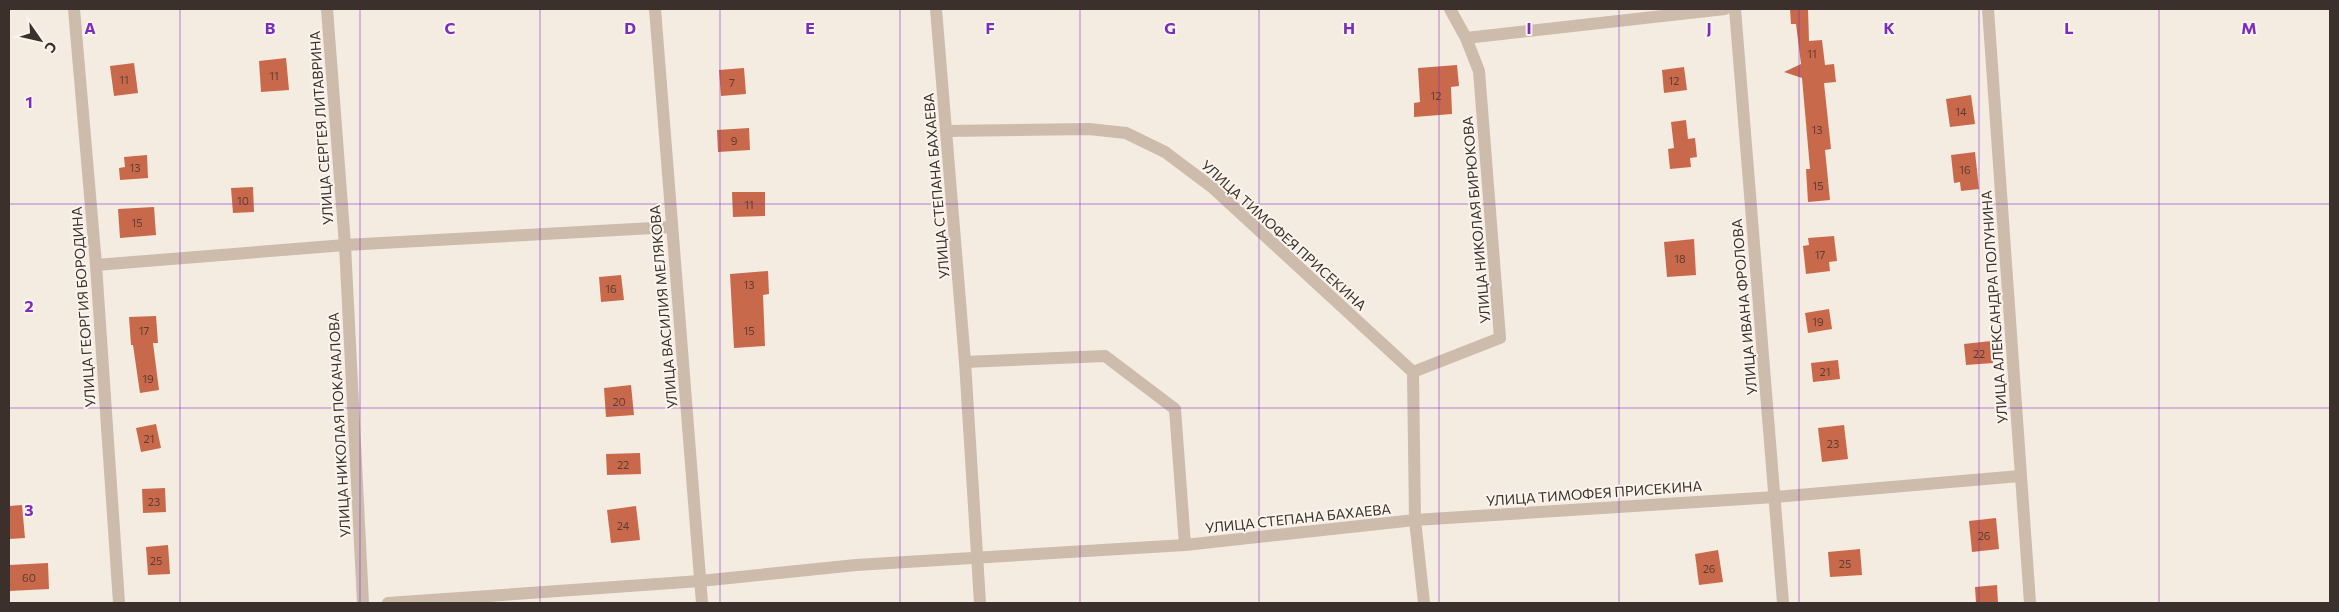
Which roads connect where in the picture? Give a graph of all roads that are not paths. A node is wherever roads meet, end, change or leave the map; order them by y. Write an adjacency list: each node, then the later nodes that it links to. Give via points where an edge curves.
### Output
1 (74, 9): 13 (street, УЛИЦА ГЕОРГИЯ БОРОДИНА)
2 (327, 9): 12 (street, УЛИЦА СЕРГЕЯ ЛИТАВРИНА)
3 (655, 9): 11 (street, УЛИЦА ВАСИЛИЯ МЕЛЯКОВА)
4 (936, 9): 10 (street, УЛИЦА СТЕПАНА БАХАЕВА)
5 (1450, 9): 9 (street, УЛИЦА НИКОЛАЯ БИРЮКОВА)
6 (1725, 9): 9 (street)
7 (1735, 9): 17 (street, УЛИЦА ИВАНА ФРОЛОВА)
8 (1988, 9): 16 (street, УЛИЦА АЛЕКСАНДРА ПОЛУНИНА)
9 (1466, 38): 15 (street, УЛИЦА НИКОЛАЯ БИРЮКОВА, via 1479,71 1500,338)
10 (947, 131): 14 (street, УЛИЦА СТЕПАНА БАХАЕВА); 15 (street, УЛИЦА ТИМОФЕЯ ПРИСЕКИНА, via 1089,129 1126,133 1165,152 1213,188)
11 (671, 228): 12 (street); 21 (street, УЛИЦА ВАСИЛИЯ МЕЛЯКОВА)
12 (345, 245): 13 (street); 23 (street, УЛИЦА НИКОЛАЯ ПОКАЧАЛОВА)
13 (96, 265): 22 (street, УЛИЦА ГЕОРГИЯ БОРОДИНА)
14 (965, 362): 19 (street, via 1106,356 1176,409); 20 (street, УЛИЦА СТЕПАНА БАХАЕВА)
15 (1413, 372): 18 (street)
16 (2020, 476): 17 (street, УЛИЦА ТИМОФЕЯ ПРИСЕКИНА); 29 (street, УЛИЦА АЛЕКСАНДРА ПОЛУНИНА)
17 (1775, 496): 18 (street, УЛИЦА ТИМОФЕЯ ПРИСЕКИНА); 28 (street, УЛИЦА ИВАНА ФРОЛОВА)
18 (1415, 520): 19 (street, УЛИЦА СТЕПАНА БАХАЕВА); 27 (street)
19 (1185, 545): 20 (street, УЛИЦА СТЕПАНА БАХАЕВА)
20 (976, 559): 21 (street, via 856,565); 26 (street, УЛИЦА СТЕПАНА БАХАЕВА)
21 (700, 581): 24 (street); 25 (street, УЛИЦА ВАСИЛИЯ МЕЛЯКОВА)
22 (120, 603)
23 (364, 603)
24 (388, 603)
25 (702, 603)
26 (980, 603)
27 (1424, 603)
28 (1783, 603)
29 (2030, 603)

